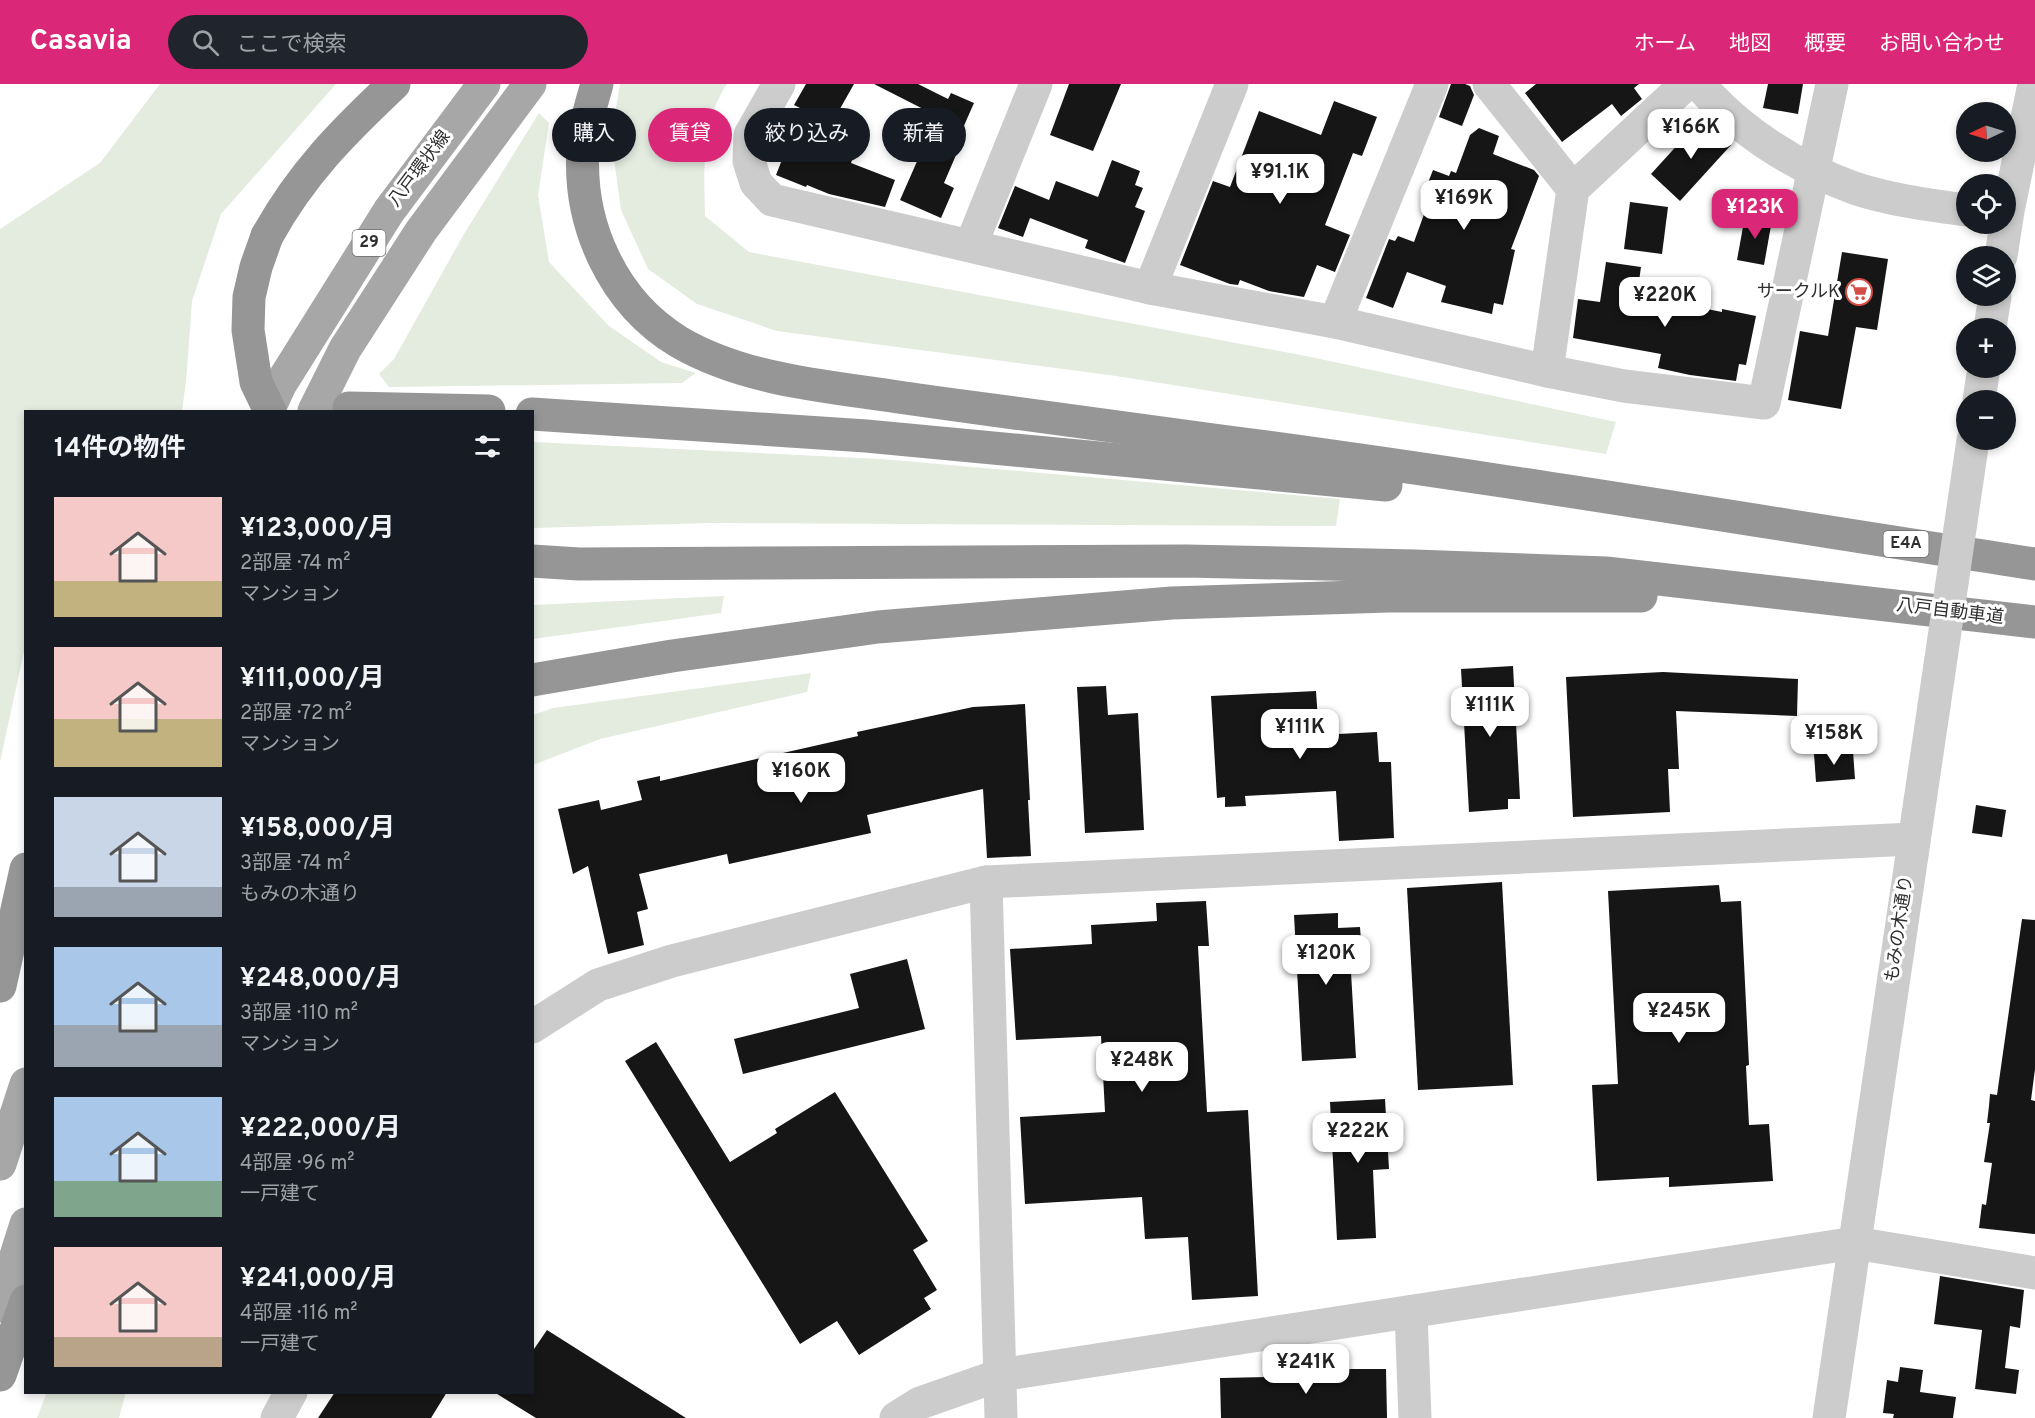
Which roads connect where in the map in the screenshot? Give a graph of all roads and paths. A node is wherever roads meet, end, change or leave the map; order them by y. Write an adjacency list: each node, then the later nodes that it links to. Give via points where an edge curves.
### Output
1 (394, 84): 23 (highway, bridge, via 310,169 267,236 255,267 248,330 256,382)
2 (484, 84): 24 (main road, 八戸環状線 / 29, via 389,210 280,385)
3 (530, 84): 25 (main road, 八戸環状線 / 29, via 421,231 345,349)
4 (597, 84): 29 (highway, via 583,148 589,220 600,254 622,289 646,316 677,340 709,357 753,372 815,384 1319,454)
5 (778, 84): 18 (street, via 750,135 749,161 756,183 772,200)
6 (1036, 84): 18 (street)
7 (1232, 84): 19 (street)
8 (1432, 84): 20 (street)
9 (1489, 84): 15 (street)
10 (1686, 84): 15 (street)
11 (1699, 84): 14 (street, via 1745,128)
12 (1832, 84): 14 (street)
13 (2034, 84): 17 (street)
14 (1814, 171): 16 (street, via 1867,191); 21 (street, via 1764,403 1624,386)
15 (1573, 189): 21 (street)
16 (1956, 209)
17 (2016, 211)
18 (971, 245): 19 (street)
19 (1150, 288): 20 (street)
20 (1335, 322): 21 (street)
21 (1547, 371)
22 (349, 408): 26 (highway)
23 (269, 410)
24 (269, 410)
25 (314, 410)
26 (442, 410)
27 (534, 414): 29 (highway, via 866,436)
28 (1972, 450): 35 (street, もみの木通り, bridge)
29 (1777, 525): 31 (highway, E4A)
30 (534, 561): 32 (highway, via 1186,561 1415,566 1606,573)
31 (2035, 564)
32 (1865, 602): 33 (highway, 八戸自動車道); 34 (highway, via 1617,595 1389,596 1172,603 878,627)
33 (2035, 622)
34 (534, 680)
35 (1913, 838): 37 (street); 43 (street, もみの木通り)
36 (24, 878): 38 (highway)
37 (986, 882): 39 (street, via 672,961 598,985); 49 (street)
38 (0, 986)
39 (534, 1025)
40 (24, 1090): 41 (main road)
41 (0, 1164)
42 (24, 1230): 45 (main road)
43 (1855, 1242): 44 (street); 47 (street); 55 (street, もみの木通り)
44 (2035, 1273)
45 (0, 1306)
46 (24, 1307): 48 (highway)
47 (1412, 1312): 49 (street); 54 (street)
48 (0, 1375)
49 (1000, 1375): 52 (street, via 920,1403); 53 (street)
50 (290, 1394): 51 (street)
51 (278, 1418)
52 (896, 1418)
53 (1001, 1418)
54 (1415, 1418)
55 (1829, 1418)

